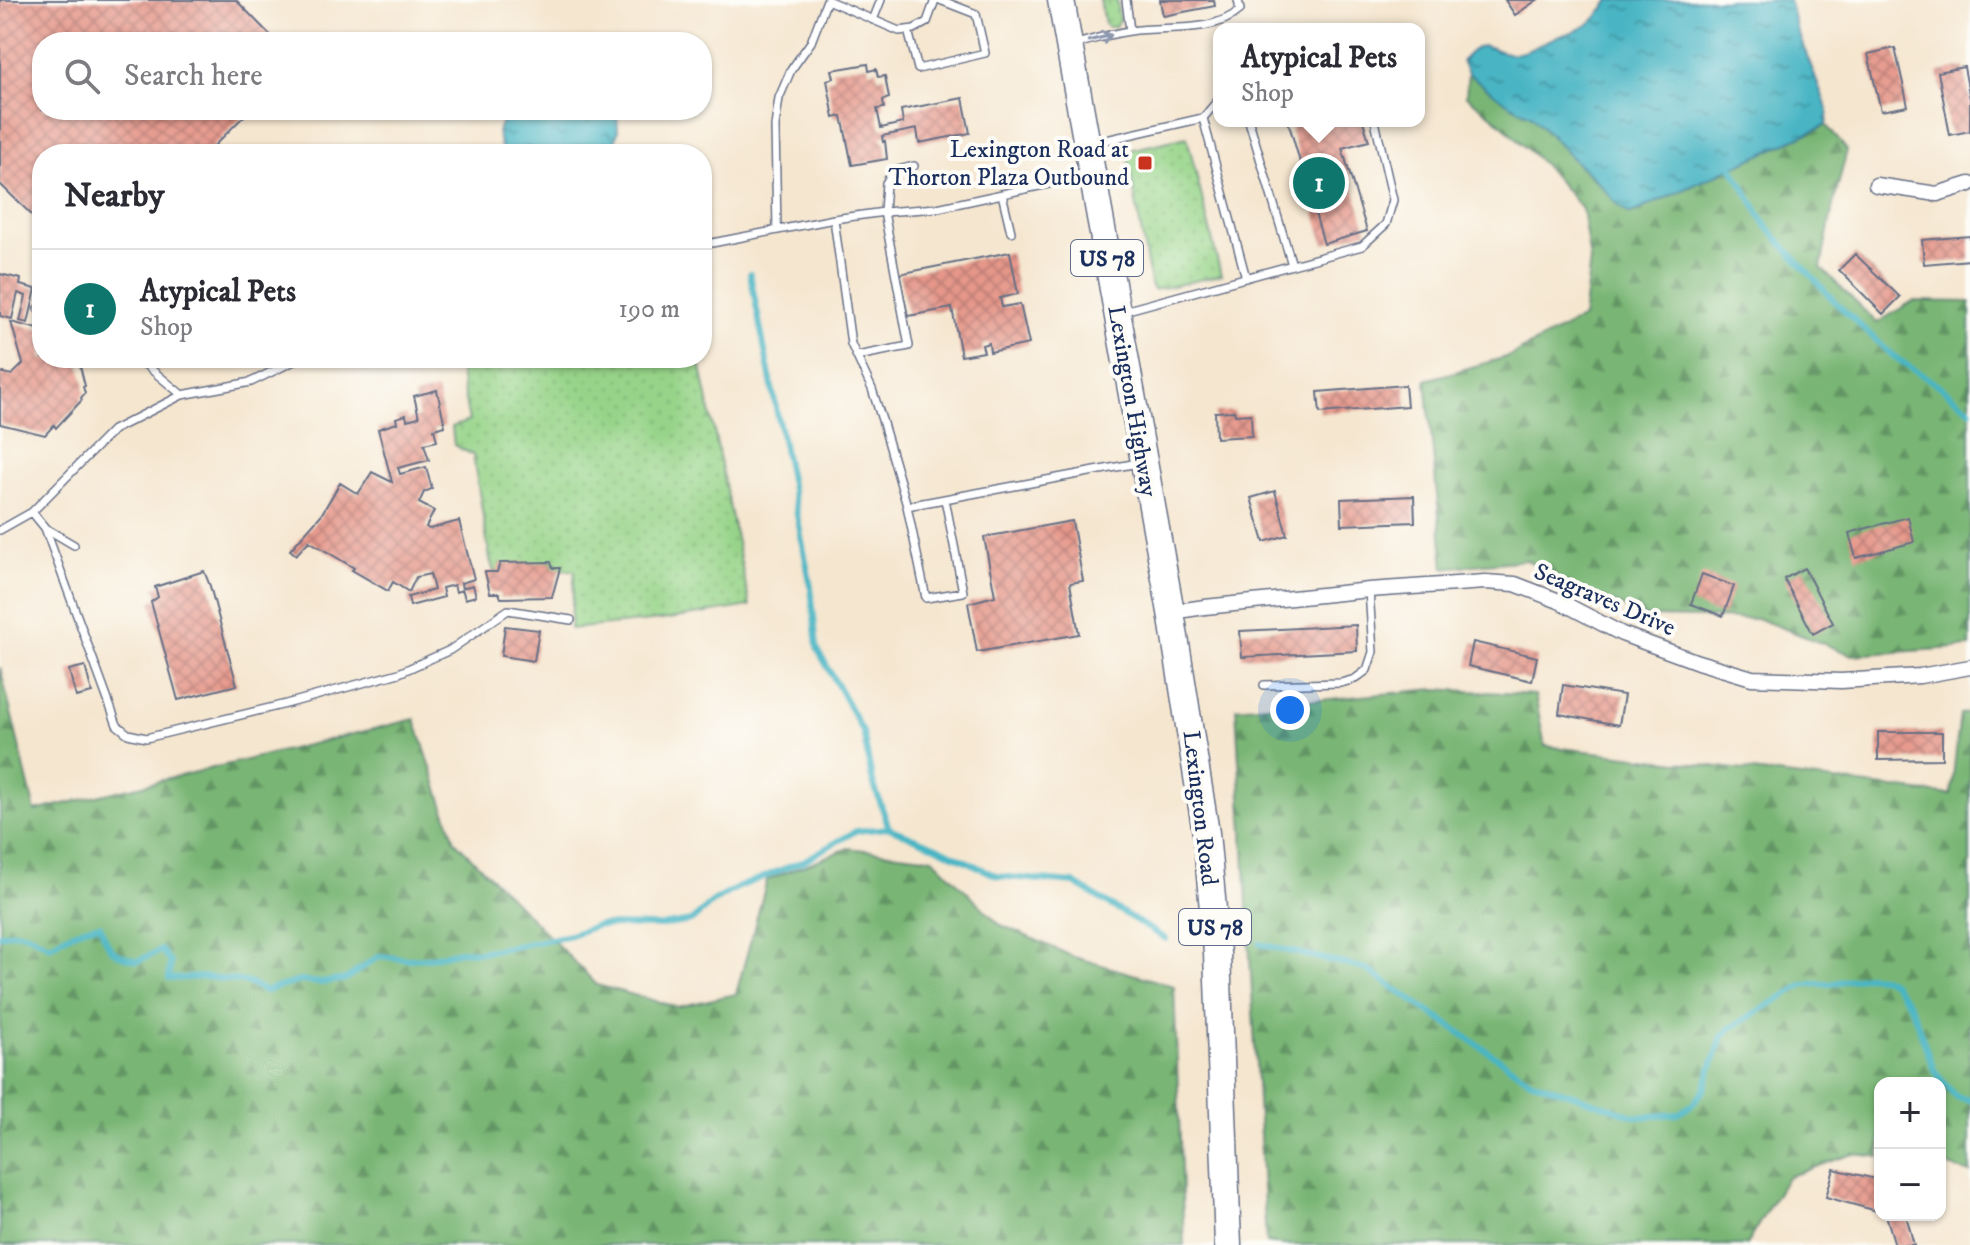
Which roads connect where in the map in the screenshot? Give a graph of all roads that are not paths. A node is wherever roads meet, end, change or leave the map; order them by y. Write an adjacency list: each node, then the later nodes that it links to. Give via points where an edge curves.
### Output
1 (881, 0): 6 (lane)
2 (938, 0): 7 (lane, via 927,22); 7 (lane, via 976,14 985,53 918,69)
3 (1061, 0): 9 (highway, Lexington Highway / US 78)
4 (1126, 0): 8 (lane)
5 (1238, 0): 8 (lane, via 1240,10 1231,18 1194,27)
6 (873, 20): 7 (lane); 22 (lane, via 827,0 811,42 791,70 775,126)
7 (908, 30)
8 (1130, 31): 9 (lane, one-way to 8)
9 (1069, 46): 14 (highway, Lexington Highway / US 78)
10 (1213, 106): 11 (lane)
11 (1203, 118): 14 (lane); 26 (lane)
12 (1251, 127): 25 (lane)
13 (1376, 127): 25 (lane, via 1393,200 1386,224 1362,246)
14 (1087, 145): 16 (highway, Lexington Highway / US 78)
15 (914, 166): 20 (lane, via 891,175)
16 (1092, 174): 19 (lane); 27 (highway, Lexington Highway / US 78)
17 (1970, 184): 18 (street, via 1937,194)
18 (1876, 185)
19 (1002, 194): 20 (lane, via 937,208); 23 (lane)
20 (884, 212): 21 (lane); 28 (lane, via 909,346)
21 (834, 219): 22 (lane); 28 (lane)
22 (777, 230): 24 (lane)
23 (1011, 232)
24 (712, 243)
25 (1292, 265): 26 (lane)
26 (1246, 278): 27 (lane)
27 (1117, 313): 32 (highway, Lexington Highway / US 78)
28 (857, 356): 34 (lane)
29 (150, 368): 31 (lane)
30 (280, 368): 31 (lane, via 251,382)
31 (182, 395): 35 (lane, via 113,430)
32 (1144, 462): 33 (lane); 40 (highway, Lexington Highway / US 78)
33 (945, 499): 34 (lane); 34 (lane, via 963,592 926,598)
34 (907, 506)
35 (32, 512): 36 (lane); 37 (lane)
36 (45, 528): 38 (lane); 41 (lane, via 117,725 146,738 399,673 450,650 508,610)
37 (0, 530)
38 (74, 545)
39 (1369, 590): 40 (street, Seagraves Drive); 42 (street, Seagraves Drive, via 1515,584 1622,634 1752,678 1841,681); 43 (lane, via 1373,652 1367,670 1341,683)
40 (1171, 612): 44 (highway, Lexington Road / US 78, via 1196,759 1217,953)
41 (571, 620)
42 (1970, 667)
43 (1264, 685)
44 (1228, 1245)

